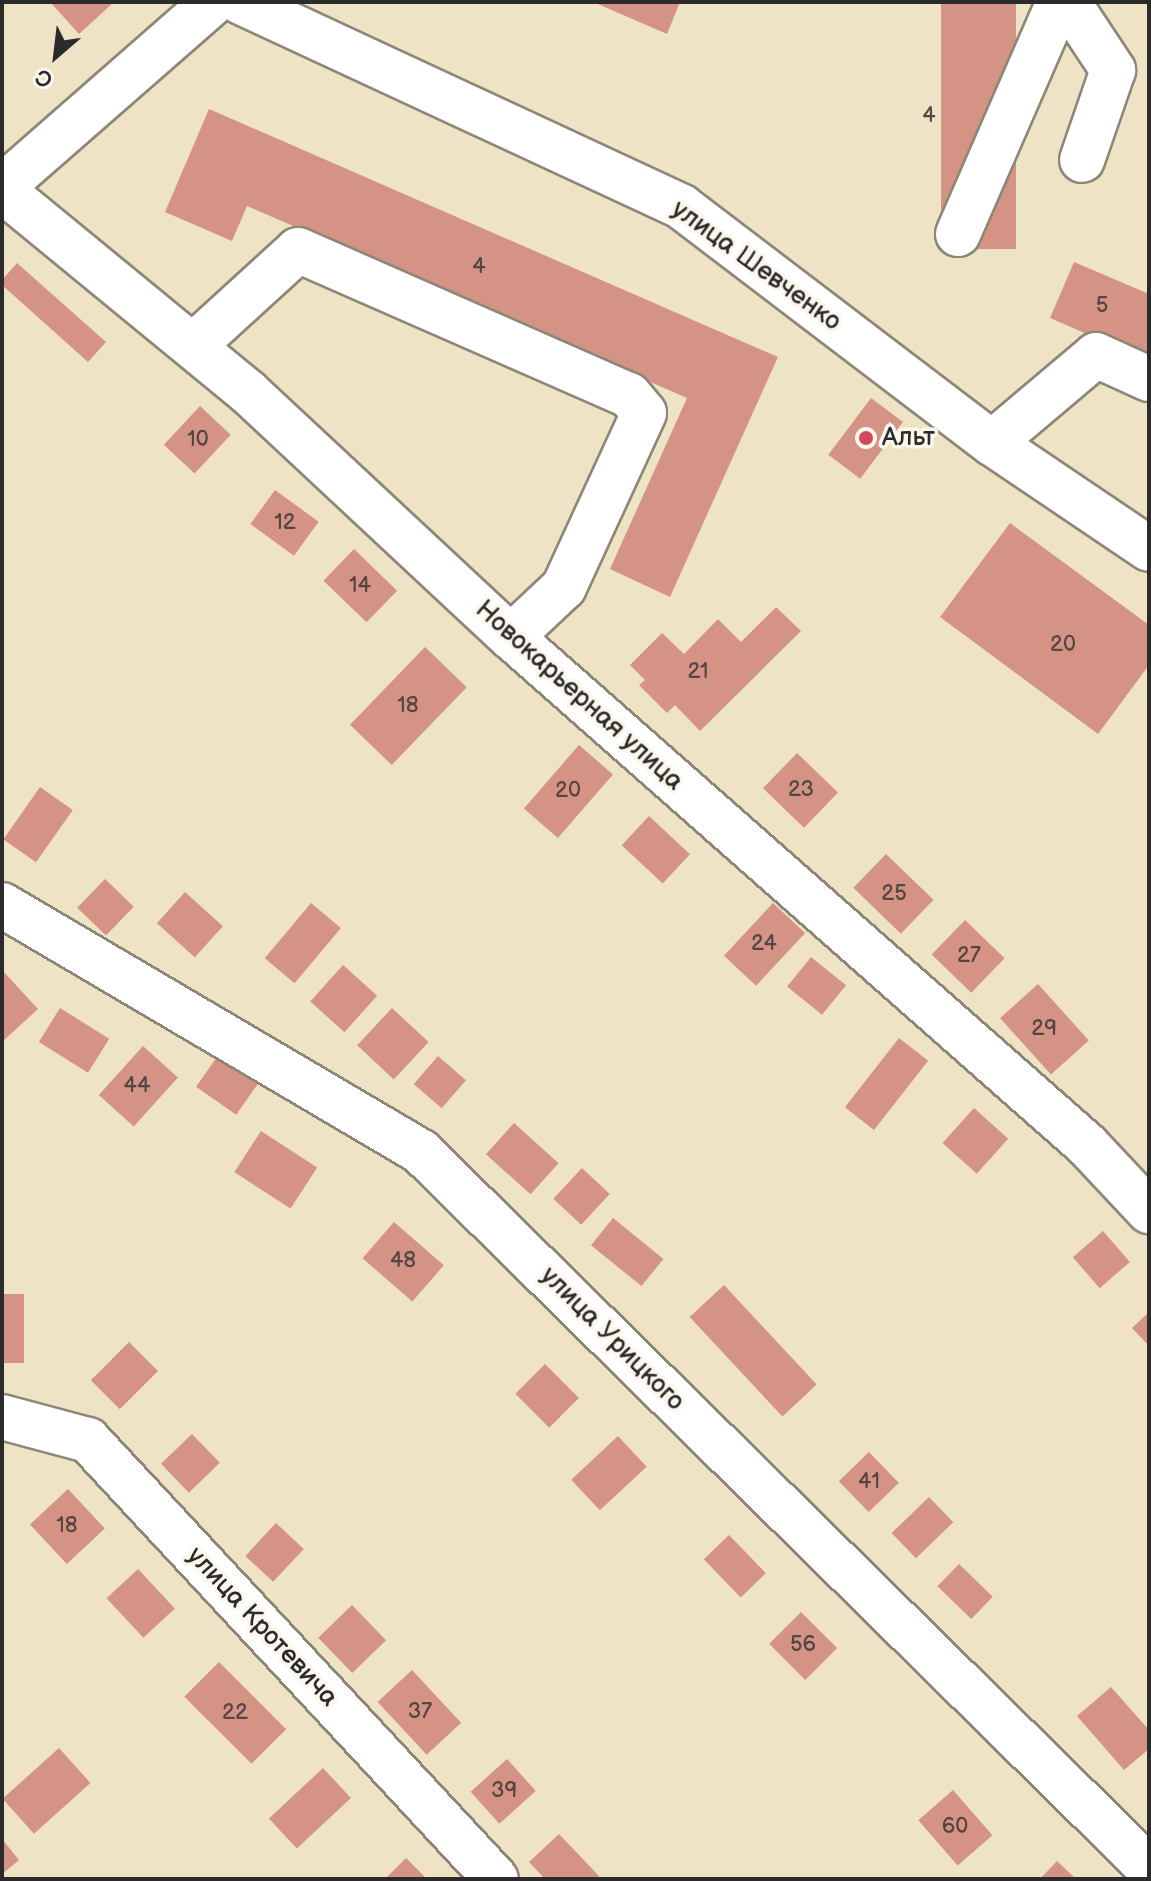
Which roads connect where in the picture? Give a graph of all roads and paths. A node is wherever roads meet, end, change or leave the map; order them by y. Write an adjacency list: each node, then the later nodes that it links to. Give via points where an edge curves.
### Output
1 (213, 2): 6 (street)
2 (241, 2): 10 (street, улица Шевченко, via 682,207)
3 (1059, 2): 7 (street)
4 (1068, 2): 5 (street, via 1113,70)
5 (1082, 160)
6 (2, 189): 8 (street, Новокарьерная улица)
7 (958, 234)
8 (193, 346): 12 (street, Новокарьерная улица); 12 (street, via 298,250 629,395 644,413 564,587)
9 (1149, 379): 10 (street, via 1096,355)
10 (992, 443): 11 (street, улица Шевченко)
11 (1149, 549)
12 (511, 637): 14 (street, Новокарьерная улица, via 1087,1145)
13 (2, 905): 16 (street, улица Урицкого, via 421,1152)
14 (1149, 1211)
15 (2, 1417): 17 (street, улица Кротевича, via 88,1440)
16 (1149, 1868)
17 (496, 1879)

